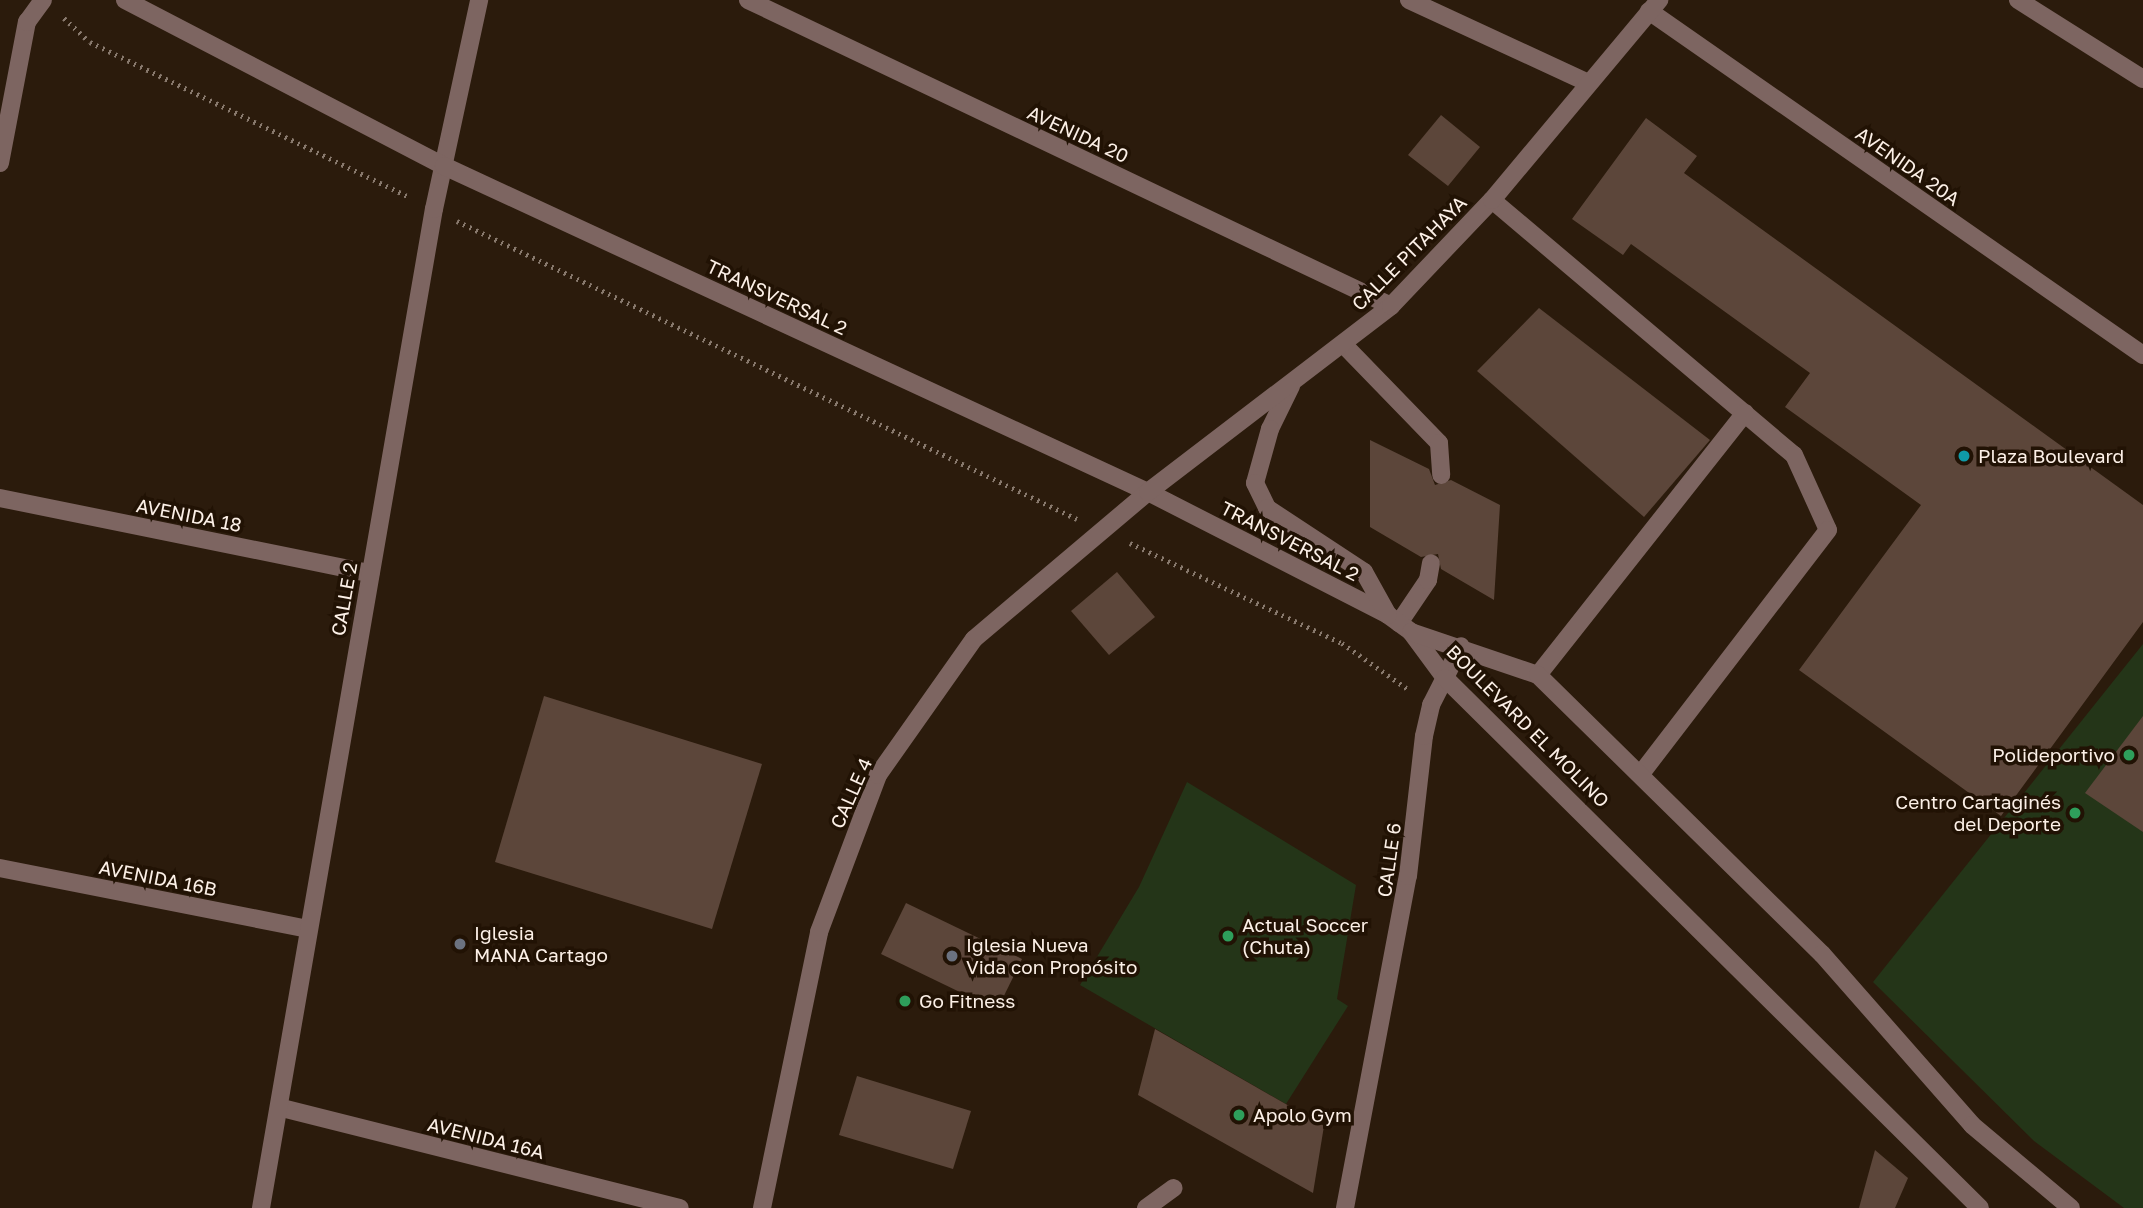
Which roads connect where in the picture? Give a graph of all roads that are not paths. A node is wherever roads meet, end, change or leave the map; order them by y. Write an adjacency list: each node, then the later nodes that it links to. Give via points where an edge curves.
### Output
1 (125, 0): 11 (street, TRANSVERSAL 2)
2 (479, 0): 11 (street, CALLE 2)
3 (748, 0): 13 (street, AVENIDA 20)
4 (1409, 0): 9 (street)
5 (2018, 0): 8 (street)
6 (48, 4): 10 (street, via 27,22)
7 (1654, 5): 9 (street, CALLE PITAHAYA); 15 (street, AVENIDA 20A)
8 (2143, 79)
9 (1589, 83): 12 (street, CALLE PITAHAYA)
10 (0, 163)
11 (444, 166): 19 (street, TRANSVERSAL 2); 22 (street, CALLE 2)
12 (1492, 200): 13 (street, CALLE PITAHAYA); 17 (street)
13 (1391, 306): 14 (street, CALLE PITAHAYA)
14 (1343, 344): 16 (street, CALLE PITAHAYA); 18 (street, via 1439,443)
15 (2143, 355)
16 (1293, 383): 19 (street, CALLE PITAHAYA); 23 (street, via 1270,429 1255,483 1267,508 1364,572)
17 (1745, 414): 25 (street); 27 (street, via 1794,455 1828,530)
18 (1441, 475)
19 (1148, 492): 23 (street, TRANSVERSAL 2); 34 (street, CALLE 4, via 974,639 878,775 819,932)
20 (0, 498): 22 (street, AVENIDA 18)
21 (1431, 563): 23 (street, via 1428,580)
22 (370, 573): 29 (street, CALLE 2)
23 (1399, 623): 24 (street, BOULEVARD EL MOLINO); 26 (street, BOULEVARD EL MOLINO)
24 (1461, 646): 25 (street, BOULEVARD EL MOLINO); 26 (street, CALLE 6)
25 (1538, 675): 27 (street, BOULEVARD EL MOLINO)
26 (1445, 678): 36 (street, CALLE 6, via 1431,705 1381,1038); 37 (street, BOULEVARD EL MOLINO)
27 (1642, 772): 38 (street, BOULEVARD EL MOLINO, via 1822,954 1972,1125)
28 (0, 868): 29 (street, AVENIDA 16B)
29 (307, 929): 30 (street, CALLE 2)
30 (282, 1108): 32 (street, CALLE 2); 33 (street, AVENIDA 16A)
31 (1174, 1188): 35 (street)
32 (261, 1208)
33 (680, 1208)
34 (762, 1208)
35 (1146, 1208)
36 (1345, 1208)
37 (1980, 1208)
38 (2071, 1208)

